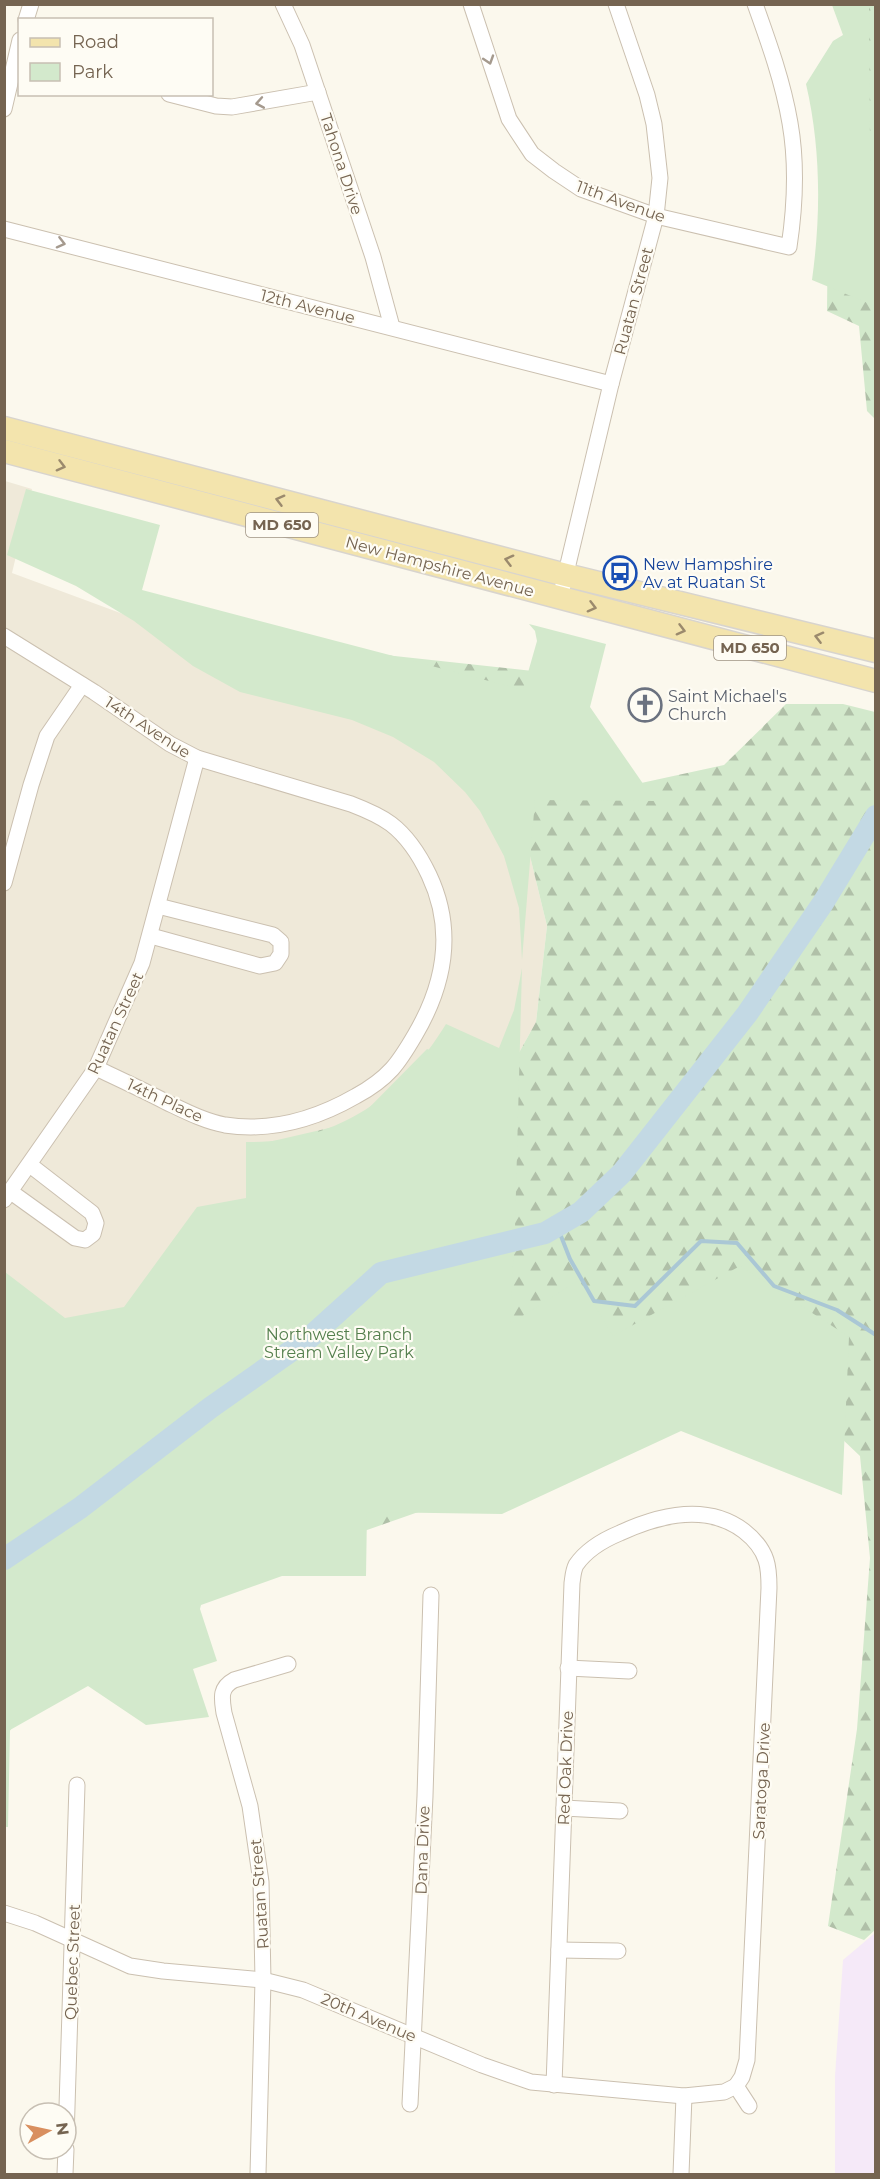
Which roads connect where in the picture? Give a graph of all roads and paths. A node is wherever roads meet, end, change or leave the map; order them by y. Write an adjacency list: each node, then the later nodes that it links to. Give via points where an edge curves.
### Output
1 (283, 4): 6 (street, Tahona Drive)
2 (471, 4): 9 (street, 11th Avenue, one-way to 9, via 509,119 532,154 581,189)
3 (616, 4): 9 (street, Ruatan Street, via 654,124 660,178)
4 (755, 4): 9 (street, 11th Avenue, via 775,60 790,124 793,216 789,247)
5 (15, 49): 8 (street)
6 (318, 92): 7 (street, one-way to 7, via 232,107); 11 (street, Tahona Drive)
7 (178, 96)
8 (4, 109)
9 (656, 216): 12 (street, Ruatan Street)
10 (4, 229): 11 (street, 12th Avenue, one-way to 11)
11 (392, 327): 12 (street, 12th Avenue)
12 (611, 384): 15 (street, Ruatan Street)
13 (4, 428): 15 (main road, New Hampshire Avenue / MD 650, one-way to 13)
14 (4, 451): 16 (main road, New Hampshire Avenue / MD 650, one-way to 16)
15 (566, 575): 16 (street, Ruatan Street); 18 (main road, New Hampshire Avenue / MD 650, one-way to 15)
16 (560, 598): 19 (main road, New Hampshire Avenue / MD 650, one-way to 19)
17 (4, 636): 20 (street, 14th Avenue)
18 (876, 651)
19 (876, 681)
20 (82, 685): 21 (street, 14th Avenue, via 163,740); 23 (street, via 47,736)
21 (197, 758): 22 (street, 14th Avenue); 24 (street, Ruatan Street)
22 (371, 812): 26 (street, 14th Place, via 391,824 424,864 444,930 443,966 434,998 404,1055 391,1071 369,1089 324,1113 284,1124 245,1126 202,1119)
23 (4, 883)
24 (158, 906): 25 (street, Ruatan Street); 25 (street, via 273,935 281,942 281,954 274,963 260,966)
25 (151, 936): 26 (street, Ruatan Street)
26 (96, 1068): 27 (street, Ruatan Street)
27 (30, 1165): 28 (street, Ruatan Street); 28 (street, Ruatan Street, via 92,1213 96,1224 93,1234 85,1240 75,1238)
28 (8, 1196)
29 (675, 1515): 32 (street, Red Oak Drive, via 648,1521 605,1539 575,1568); 44 (street, Saratoga Drive, via 704,1515 736,1525 759,1546 768,1568 747,2060)
30 (431, 1595): 42 (street, Dana Drive)
31 (288, 1664): 41 (street, Ruatan Street, via 228,1683 221,1698 256,1840 263,1913)
32 (568, 1668): 33 (street); 35 (street, Red Oak Drive)
33 (629, 1671)
34 (77, 1785): 38 (street, Quebec Street)
35 (564, 1808): 36 (street); 39 (street, Red Oak Drive)
36 (620, 1811)
37 (4, 1913): 38 (street, 20th Avenue)
38 (73, 1939): 41 (street, 20th Avenue, via 116,1961 141,1968); 46 (street, Quebec Street)
39 (559, 1950): 40 (street); 43 (street, Red Oak Drive)
40 (618, 1951)
41 (263, 1980): 42 (street, 20th Avenue, via 303,1990); 49 (street, Ruatan Street)
42 (412, 2035): 43 (street, 20th Avenue, via 517,2078); 47 (street, Dana Drive)
43 (554, 2085): 45 (street, 20th Avenue)
44 (736, 2086): 45 (street, 20th Avenue, via 723,2092); 48 (street)
45 (684, 2096): 50 (street)
46 (67, 2101)
47 (410, 2104)
48 (749, 2106)
49 (258, 2175)
50 (681, 2175)

